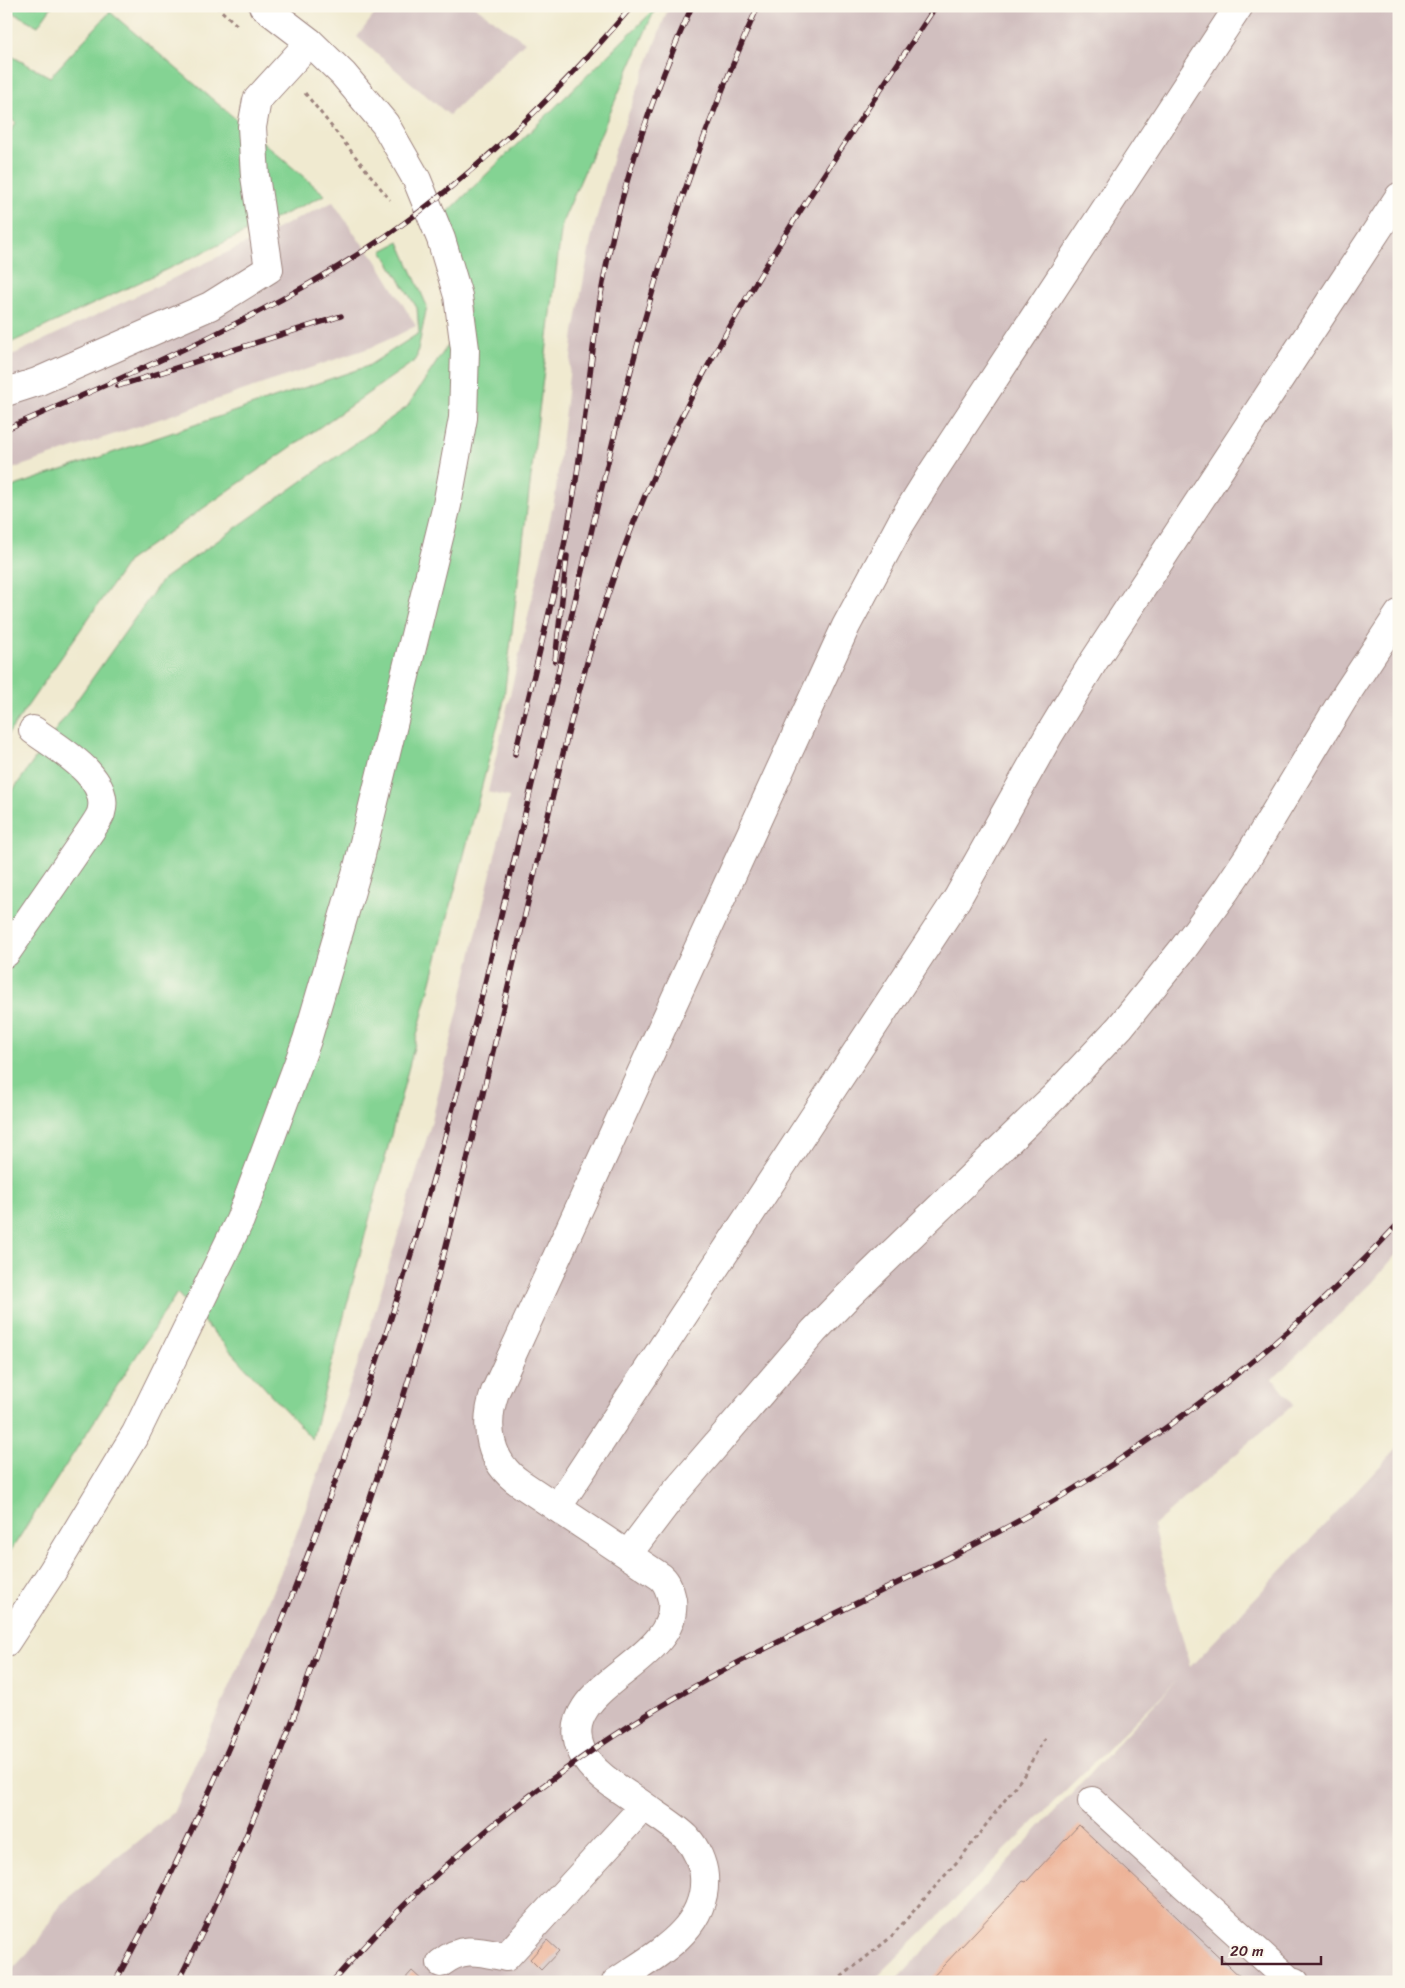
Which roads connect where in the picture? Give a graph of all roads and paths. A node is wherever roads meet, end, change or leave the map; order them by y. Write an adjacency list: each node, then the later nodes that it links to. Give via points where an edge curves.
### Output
1 (216, 6): 4 (path)
2 (263, 6): 5 (street)
3 (1239, 6): 13 (street, via 934,470 872,574 495,1392 489,1428 496,1457 509,1476)
4 (244, 31)
5 (310, 42): 6 (street); 15 (street, via 343,74 385,124 417,180 441,239 458,296 465,349 463,418 447,505 358,866 307,1040 240,1220 136,1433)
6 (286, 69): 8 (path); 9 (street, via 257,100 252,127 255,176 269,269 210,306 37,382)
7 (1399, 198): 13 (street, via 1088,669 957,899)
8 (394, 206)
9 (6, 392)
10 (1399, 614): 14 (street, via 1226,890 1120,1027 1035,1116 814,1331 672,1496)
11 (33, 730): 12 (street, via 91,774 102,795 101,813)
12 (6, 953)
13 (557, 1508): 14 (street)
14 (628, 1554): 18 (street, via 667,1583 671,1595 668,1627 649,1650 590,1701 583,1712 578,1734 584,1756 590,1764)
15 (6, 1642)
16 (1045, 1737): 21 (path, via 1024,1775 963,1855 890,1938)
17 (1092, 1801): 22 (street, via 1289,1980)
18 (644, 1806): 19 (street, via 506,1957 474,1950 454,1954); 20 (street, via 679,1831 695,1848 704,1872 702,1900 684,1932)
19 (441, 1963)
20 (616, 1982)
21 (835, 1982)
22 (1295, 1982)

